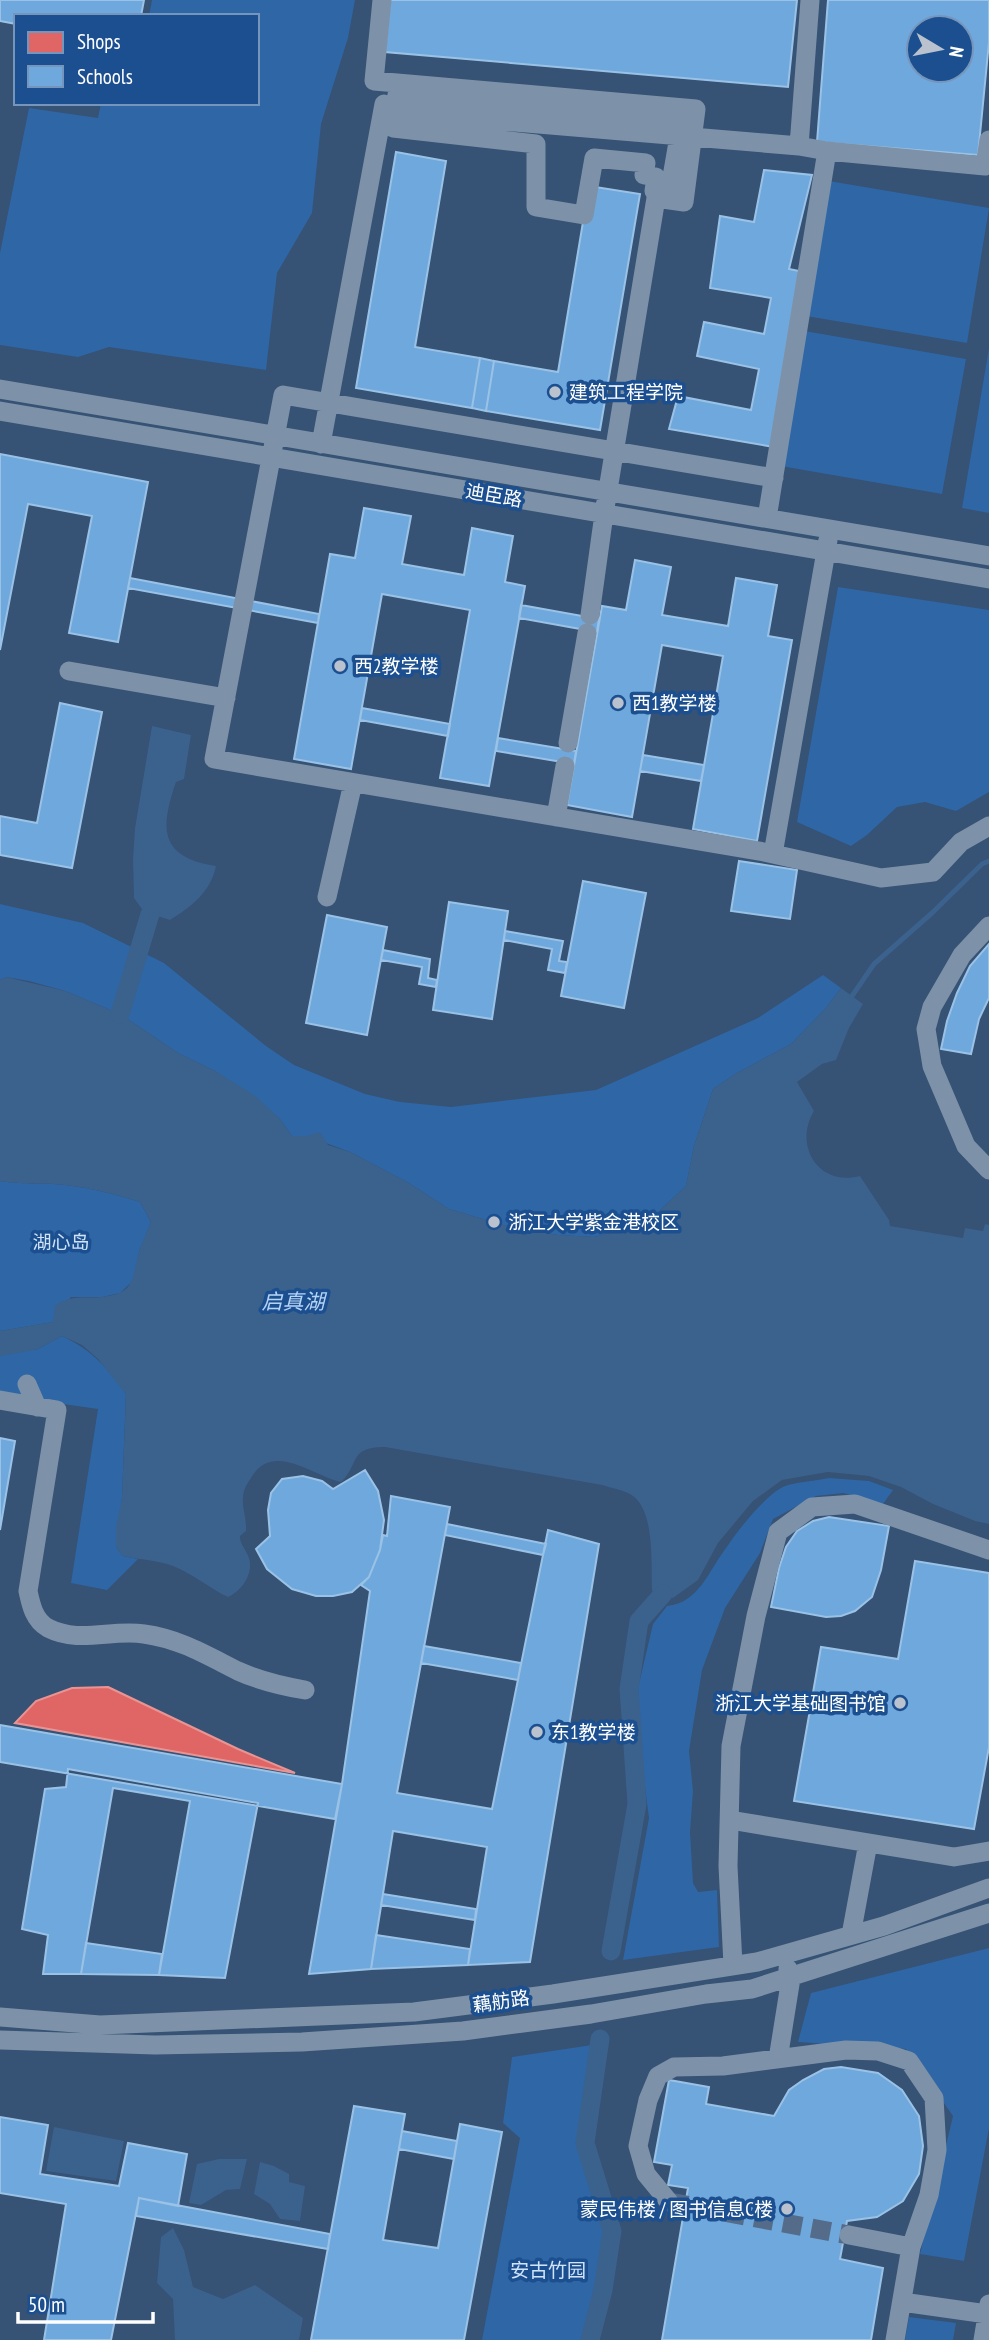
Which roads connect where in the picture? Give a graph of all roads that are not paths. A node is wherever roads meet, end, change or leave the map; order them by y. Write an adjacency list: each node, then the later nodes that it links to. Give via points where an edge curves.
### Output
1 (382, 0): 3 (street, via 374,81)
2 (810, 0): 7 (street)
3 (388, 82): 4 (street); 5 (street, via 696,109)
4 (389, 111): 5 (street, via 397,95 682,119); 5 (street, via 393,128 536,144 536,207 584,215 594,158 646,163 645,175 656,177 654,191 668,194); 10 (street)
5 (685, 138): 7 (street); 14 (street, via 684,202 656,198)
6 (989, 140): 8 (street, via 985,166)
7 (799, 146): 8 (street)
8 (827, 151): 16 (street)
9 (0, 389): 12 (street, 迪臣路)
10 (330, 402): 12 (street, via 283,395); 13 (street); 14 (street)
11 (0, 411): 15 (street, 迪臣路)
12 (276, 436): 13 (street, 迪臣路); 15 (street)
13 (321, 444): 17 (street, 迪臣路)
14 (615, 451): 16 (street); 17 (street)
15 (272, 457): 18 (street, 迪臣路); 25 (street)
16 (774, 478): 19 (street)
17 (607, 492): 18 (street); 19 (street, 迪臣路)
18 (604, 514): 21 (street, 迪臣路); 26 (street)
19 (767, 518): 20 (street, 迪臣路)
20 (830, 529): 21 (street); 22 (street, 迪臣路)
21 (826, 552): 23 (street, 迪臣路); 31 (street)
22 (989, 556)
23 (989, 579)
24 (69, 671): 25 (street)
25 (226, 698): 28 (street, via 214,759)
26 (568, 743)
27 (565, 766): 29 (street)
28 (353, 783): 29 (street); 32 (street)
29 (556, 817): 31 (street)
30 (989, 826): 31 (street, via 961,842 933,872 881,878)
31 (773, 854)
32 (327, 897)
33 (989, 926): 34 (street, via 962,955 932,1007 926,1029 932,1066 966,1146)
34 (989, 1170)
35 (27, 1384): 37 (street)
36 (0, 1400): 37 (street)
37 (37, 1407): 39 (street, via 57,1410 28,1591 32,1611 47,1627 80,1637 142,1633 191,1646 274,1684)
38 (989, 1550): 40 (street, via 855,1504 812,1507 778,1532 731,1746)
39 (305, 1690)
40 (730, 1820): 41 (street); 47 (street)
41 (868, 1843): 42 (street, via 954,1857); 45 (street)
42 (989, 1851)
43 (989, 1888): 45 (street, 藕舫路)
44 (989, 1913): 48 (street, 藕舫路)
45 (851, 1935): 46 (street, 藕舫路)
46 (784, 1954): 47 (street, 藕舫路); 48 (street)
47 (733, 1965): 49 (street, 藕舫路, via 414,2012 100,2025)
48 (791, 1978): 50 (street, 藕舫路, via 752,1989 463,2031 302,2042 155,2045); 51 (street)
49 (0, 2017)
50 (0, 2040)
51 (778, 2059): 52 (street, via 674,2067 658,2076 638,2146 646,2174); 54 (street, via 846,2050 878,2051 909,2061 934,2098 937,2150 929,2195)
52 (669, 2202)
53 (849, 2235): 54 (street)
54 (911, 2247): 55 (street)
55 (902, 2302): 56 (street); 57 (street)
56 (988, 2309): 58 (street)
57 (895, 2340)
58 (983, 2340)

